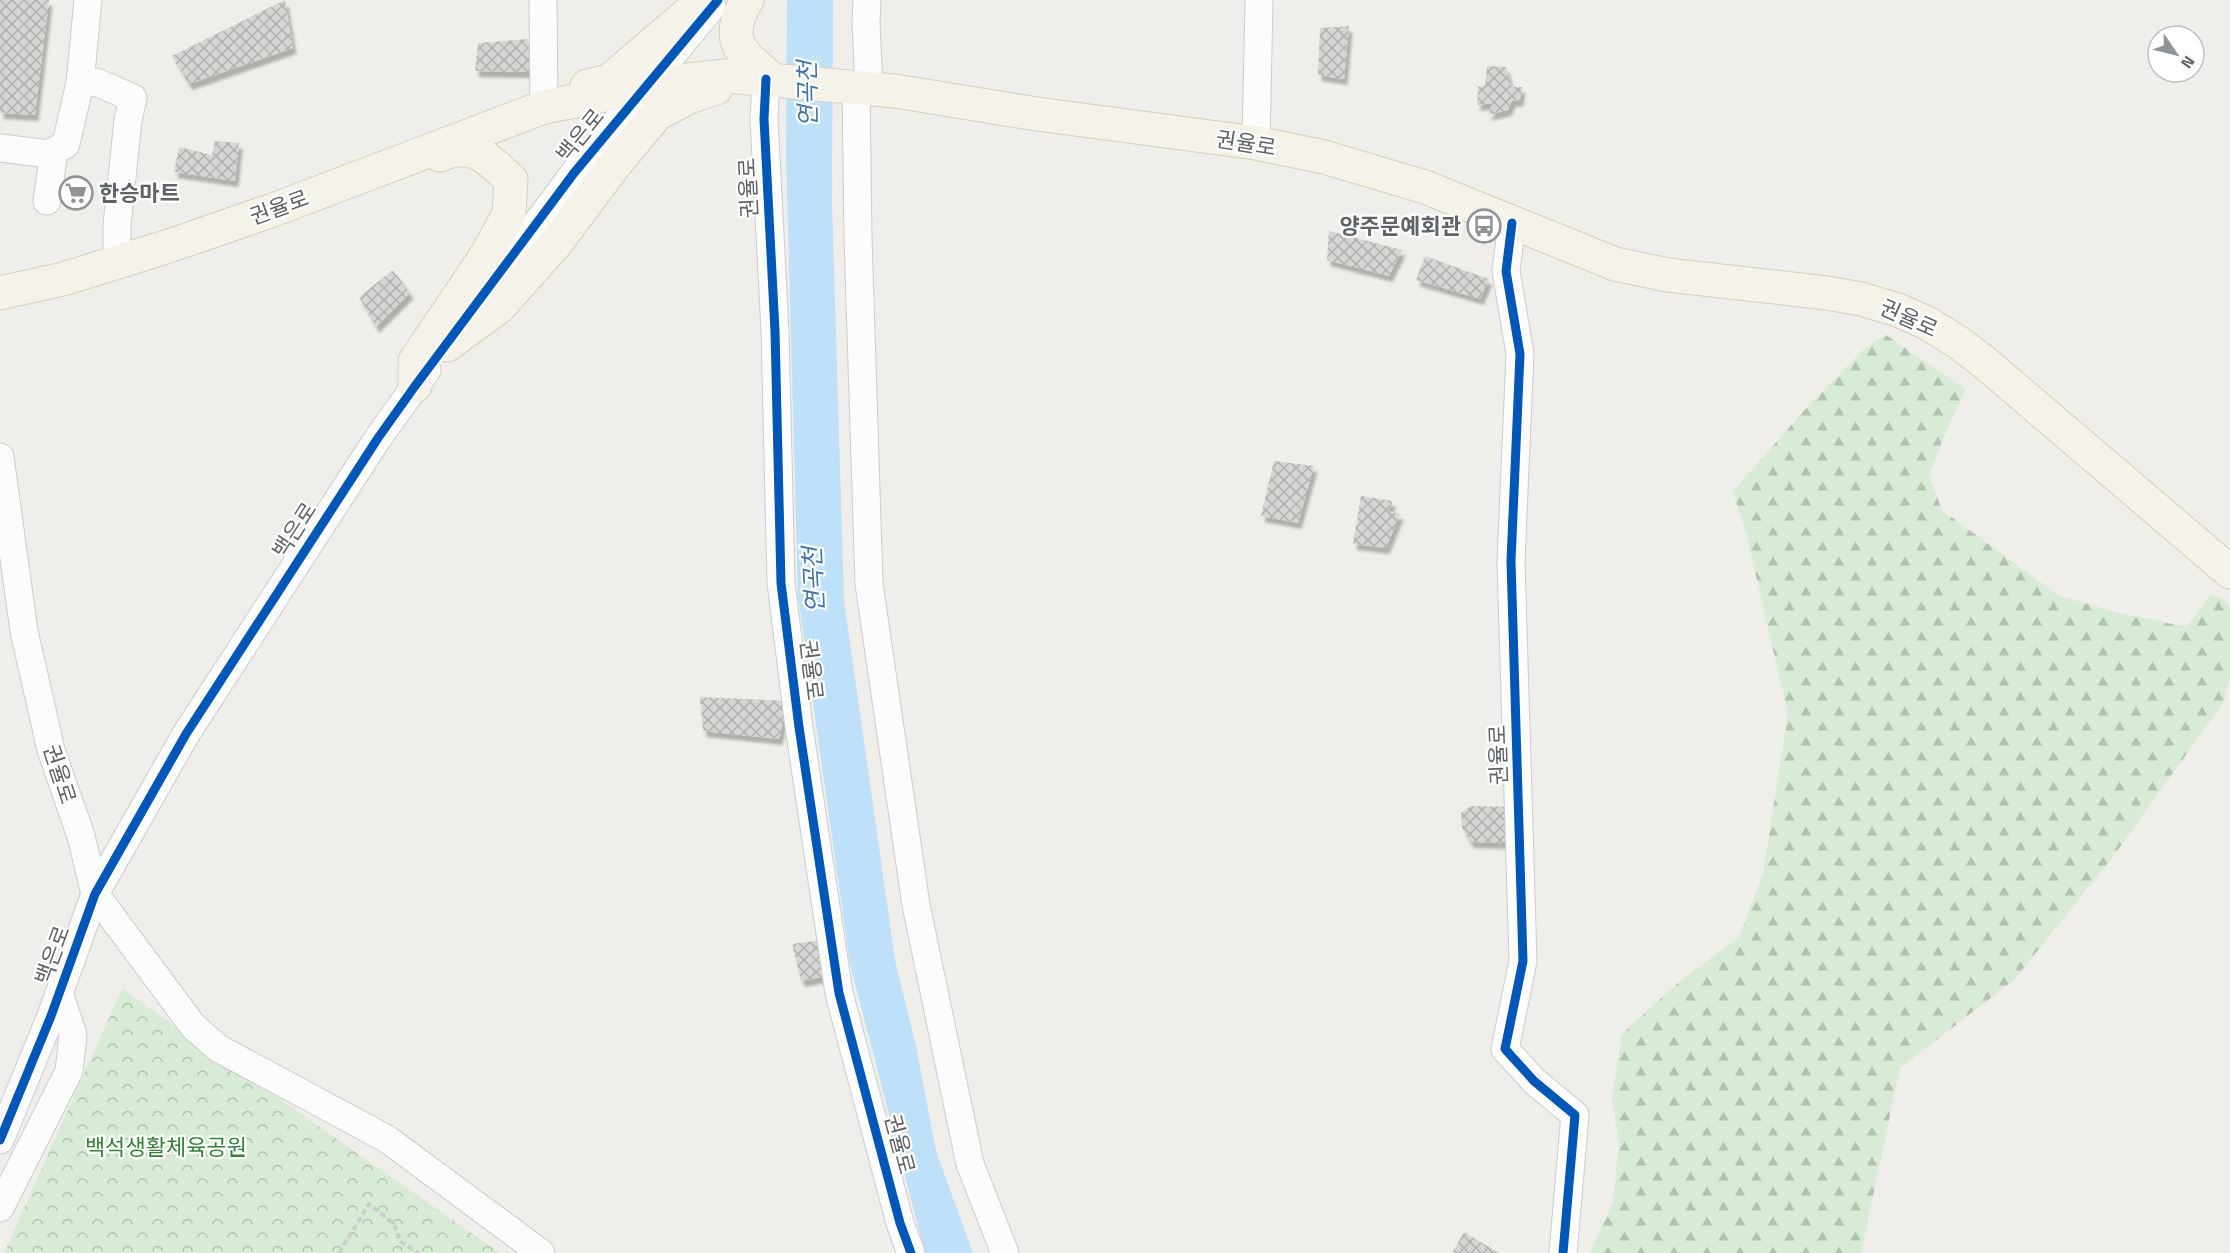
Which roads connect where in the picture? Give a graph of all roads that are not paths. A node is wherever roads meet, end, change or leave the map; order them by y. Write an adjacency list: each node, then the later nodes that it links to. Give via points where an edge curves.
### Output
1 (88, 0): 9 (street)
2 (543, 0): 12 (street)
3 (704, 0): 12 (main road, via 609,81)
4 (718, 0): 10 (street, 백은로)
5 (747, 0): 8 (main road, via 737,18 736,40)
6 (867, 0): 11 (street)
7 (1259, 0): 13 (street)
8 (765, 79): 10 (main road, 권율로, via 725,76); 11 (main road, 권율로); 21 (main road, via 689,97 657,114 557,242 499,307); 30 (street, 권율로, via 781,583 839,993)
9 (80, 83): 15 (street, via 66,144); 19 (street, via 96,82 134,98 128,120 117,225)
10 (644, 87): 12 (main road, 권율로); 21 (street, 백은로, via 574,173)
11 (862, 88): 13 (main road, 권율로); 31 (street, via 858,249 869,584 916,905 970,1164)
12 (544, 102): 16 (main road, 권율로)
13 (1256, 143): 18 (main road, 권율로, via 1366,168 1425,187)
14 (0, 148): 15 (street, via 49,154)
15 (54, 151): 17 (street)
16 (318, 193): 19 (main road, 권율로); 22 (main road, via 413,167 450,151 470,149 511,180 509,214 486,256 415,361)
17 (47, 201)
18 (1512, 224): 24 (main road, 권율로, via 1626,267 1861,298 1929,324 1984,362); 32 (street, 권율로, via 1506,271 1520,354 1511,561 1523,961 1504,1048 1534,1081 1575,1115)
19 (117, 263): 20 (main road, 권율로)
20 (0, 293)
21 (447, 345): 22 (street, 백은로)
22 (415, 386): 25 (street, 백은로, via 186,734)
23 (0, 457): 25 (street, 권율로, via 24,631 51,750 81,836)
24 (2230, 572)
25 (95, 894): 26 (street, 백은로); 29 (street, 권율로, via 193,1026 218,1048 387,1139)
26 (59, 993): 27 (street, 백은로); 28 (street, via 73,1035 69,1071)
27 (0, 1140)
28 (0, 1208)
29 (541, 1253)
30 (911, 1253)
31 (1005, 1253)
32 (1563, 1253)

